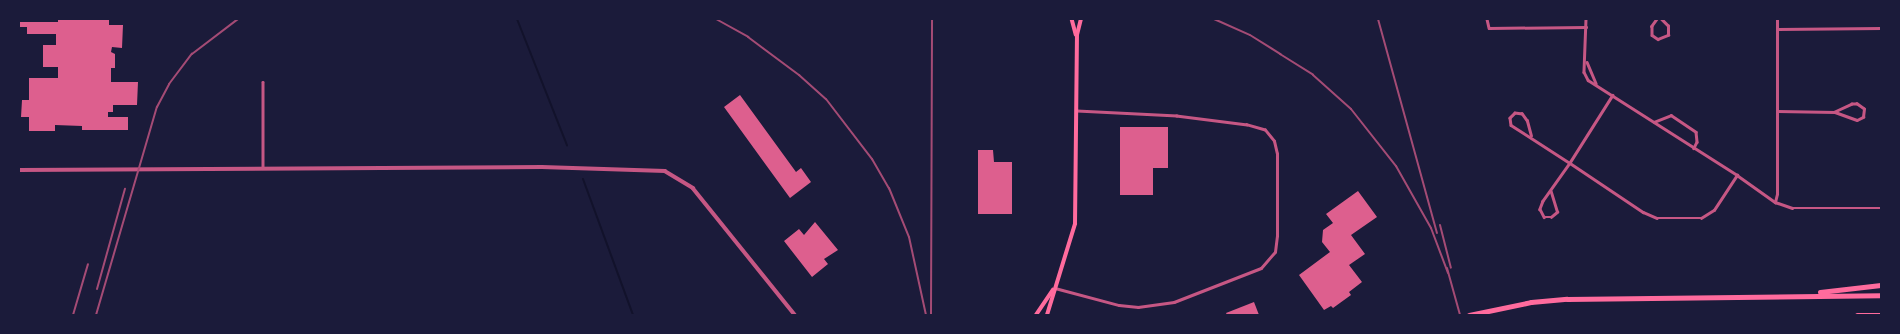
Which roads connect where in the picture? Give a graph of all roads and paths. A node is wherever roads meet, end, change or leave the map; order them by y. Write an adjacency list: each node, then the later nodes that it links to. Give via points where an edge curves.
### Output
1 (1072, 19): 11 (main road)
2 (1081, 19): 11 (main road)
3 (1487, 19): 8 (street, via 1489,28)
4 (1586, 19): 8 (street)
5 (1658, 19): 6 (street, via 1652,26 1652,35 1658,38 1668,35 1668,26)
6 (1661, 19)
7 (1777, 19): 10 (street)
8 (1586, 27): 12 (street)
9 (1881, 28): 10 (street)
10 (1777, 29): 17 (street)
11 (1077, 36): 16 (main road)
12 (1586, 61): 14 (street); 14 (street, via 1585,76)
13 (263, 82): 23 (street)
14 (1596, 83): 15 (street)
15 (1614, 96): 19 (street); 22 (street)
16 (1077, 111): 30 (main road, via 1074,224 1066,259); 30 (street, via 1177,116 1248,125 1265,130 1274,141 1277,154 1277,236 1275,252 1261,268 1174,302 1138,307 1119,305)
17 (1777, 111): 18 (street); 27 (street)
18 (1835, 112): 18 (street, via 1857,120 1863,117 1864,110 1858,104 1852,104)
19 (1654, 122): 21 (street); 21 (street, via 1672,115 1696,132 1697,142)
20 (1531, 136): 20 (street, via 1527,121 1522,114 1515,112 1510,118 1511,125); 22 (street)
21 (1694, 148): 25 (street)
22 (1570, 163): 25 (street, via 1643,212 1657,218 1701,218 1714,210); 26 (street)
23 (263, 168): 24 (street); 33 (street, via 542,167 665,171 693,188)
24 (19, 170)
25 (1736, 175): 27 (street)
26 (1551, 192): 26 (street, via 1540,210 1544,217 1551,217 1557,212)
27 (1775, 202): 28 (street, via 1792,208)
28 (1881, 208)
29 (1881, 285): 31 (highway)
30 (1055, 288): 34 (main road); 35 (main road)
31 (1797, 295): 32 (highway); 36 (highway, via 1567,298 1531,302)
32 (1881, 295)
33 (795, 315)
34 (1036, 315)
35 (1047, 315)
36 (1469, 315)
37 (1857, 315): 38 (highway)
38 (1881, 315)

